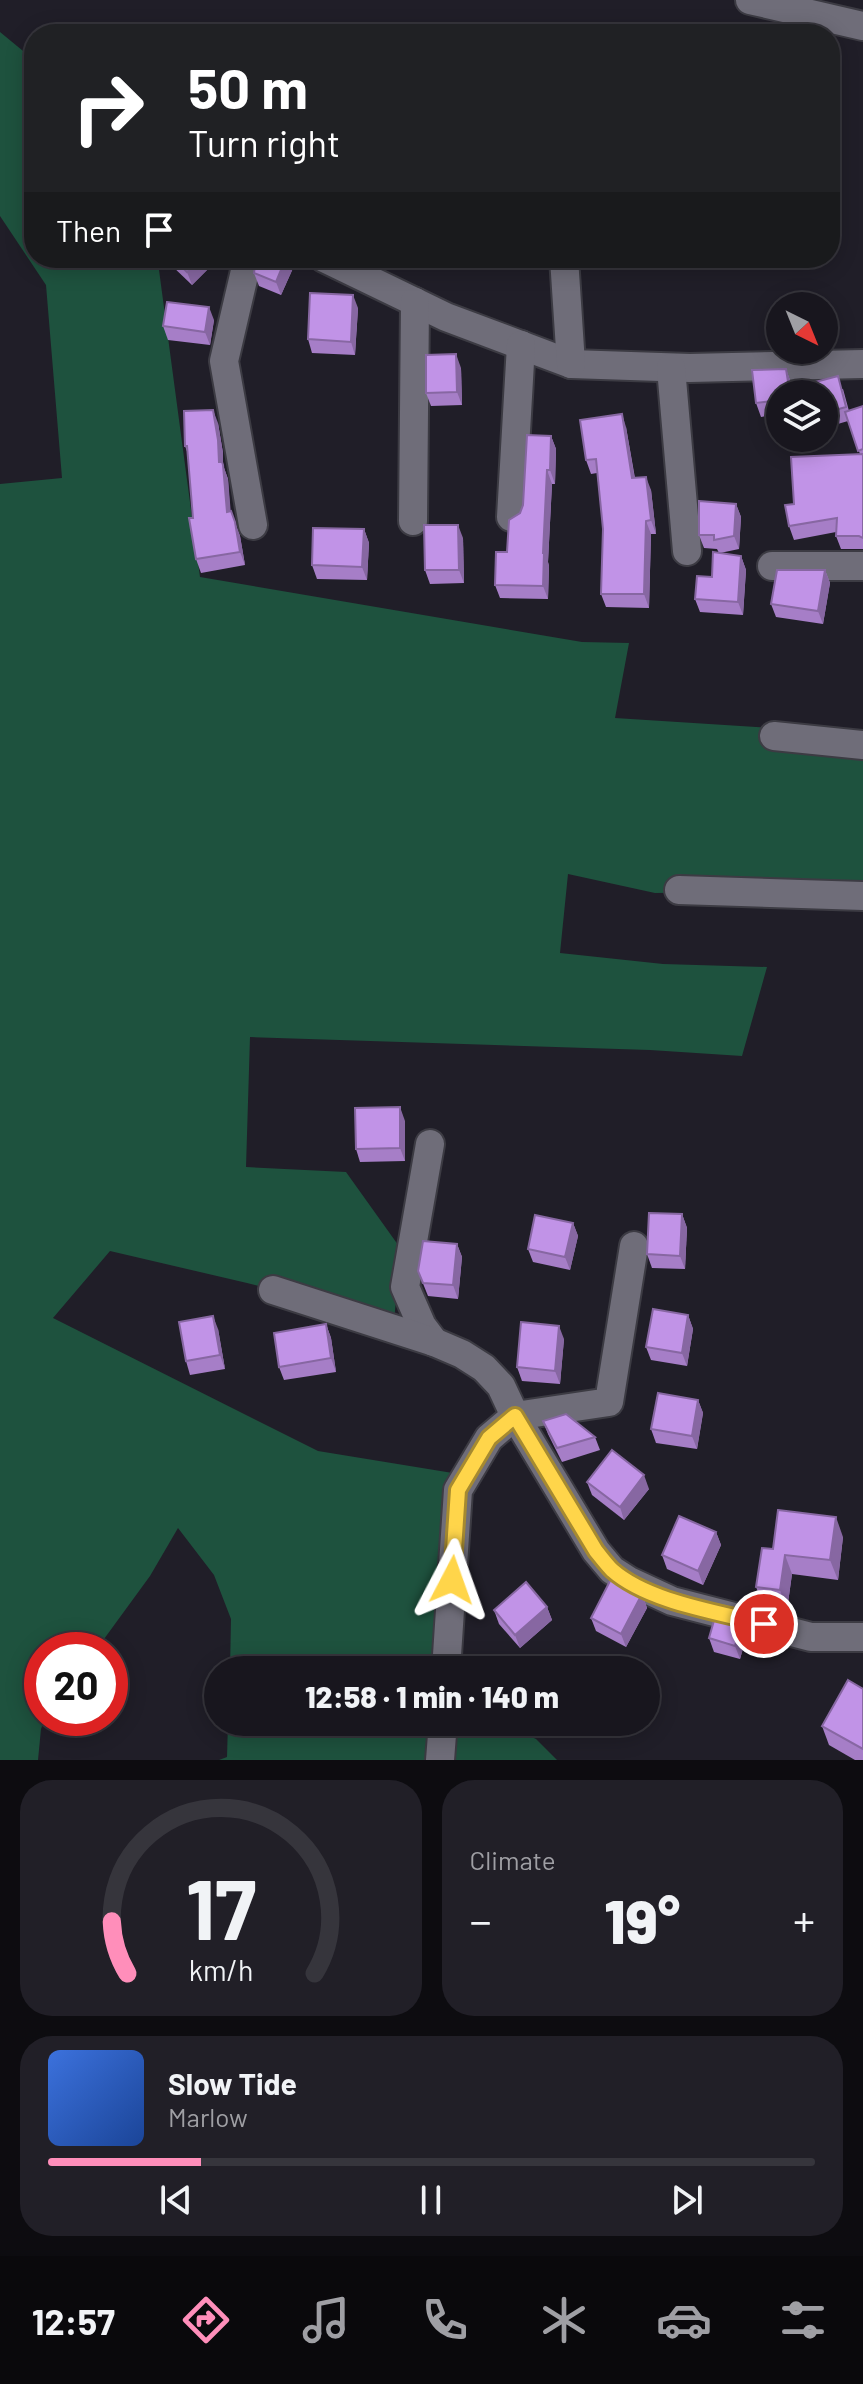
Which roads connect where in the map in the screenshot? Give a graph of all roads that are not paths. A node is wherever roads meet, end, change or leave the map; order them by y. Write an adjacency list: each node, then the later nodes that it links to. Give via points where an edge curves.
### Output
1 (750, 0): 2 (street)
2 (863, 26)
3 (246, 268): 13 (street, via 224,361)
4 (345, 268): 6 (street)
5 (565, 268): 8 (street)
6 (415, 302): 7 (street); 12 (street)
7 (521, 345): 8 (street); 11 (street)
8 (571, 364): 10 (street)
9 (863, 364): 10 (street)
10 (671, 368): 14 (street)
11 (511, 517)
12 (413, 521)
13 (253, 525)
14 (687, 551)
15 (772, 566): 16 (street)
16 (863, 566)
17 (774, 736): 18 (street)
18 (863, 745)
19 (679, 890): 20 (street)
20 (863, 896)
21 (430, 1144): 24 (street, via 405,1287)
22 (634, 1246): 25 (street, via 609,1402)
23 (273, 1290): 24 (street)
24 (434, 1342): 25 (street, via 484,1368 501,1386)
25 (515, 1416): 26 (street, via 596,1551 629,1581 672,1601 811,1637); 27 (street, via 489,1438 458,1490)
26 (863, 1637)
27 (447, 1656)
28 (442, 1736): 29 (street)
29 (440, 1760)

